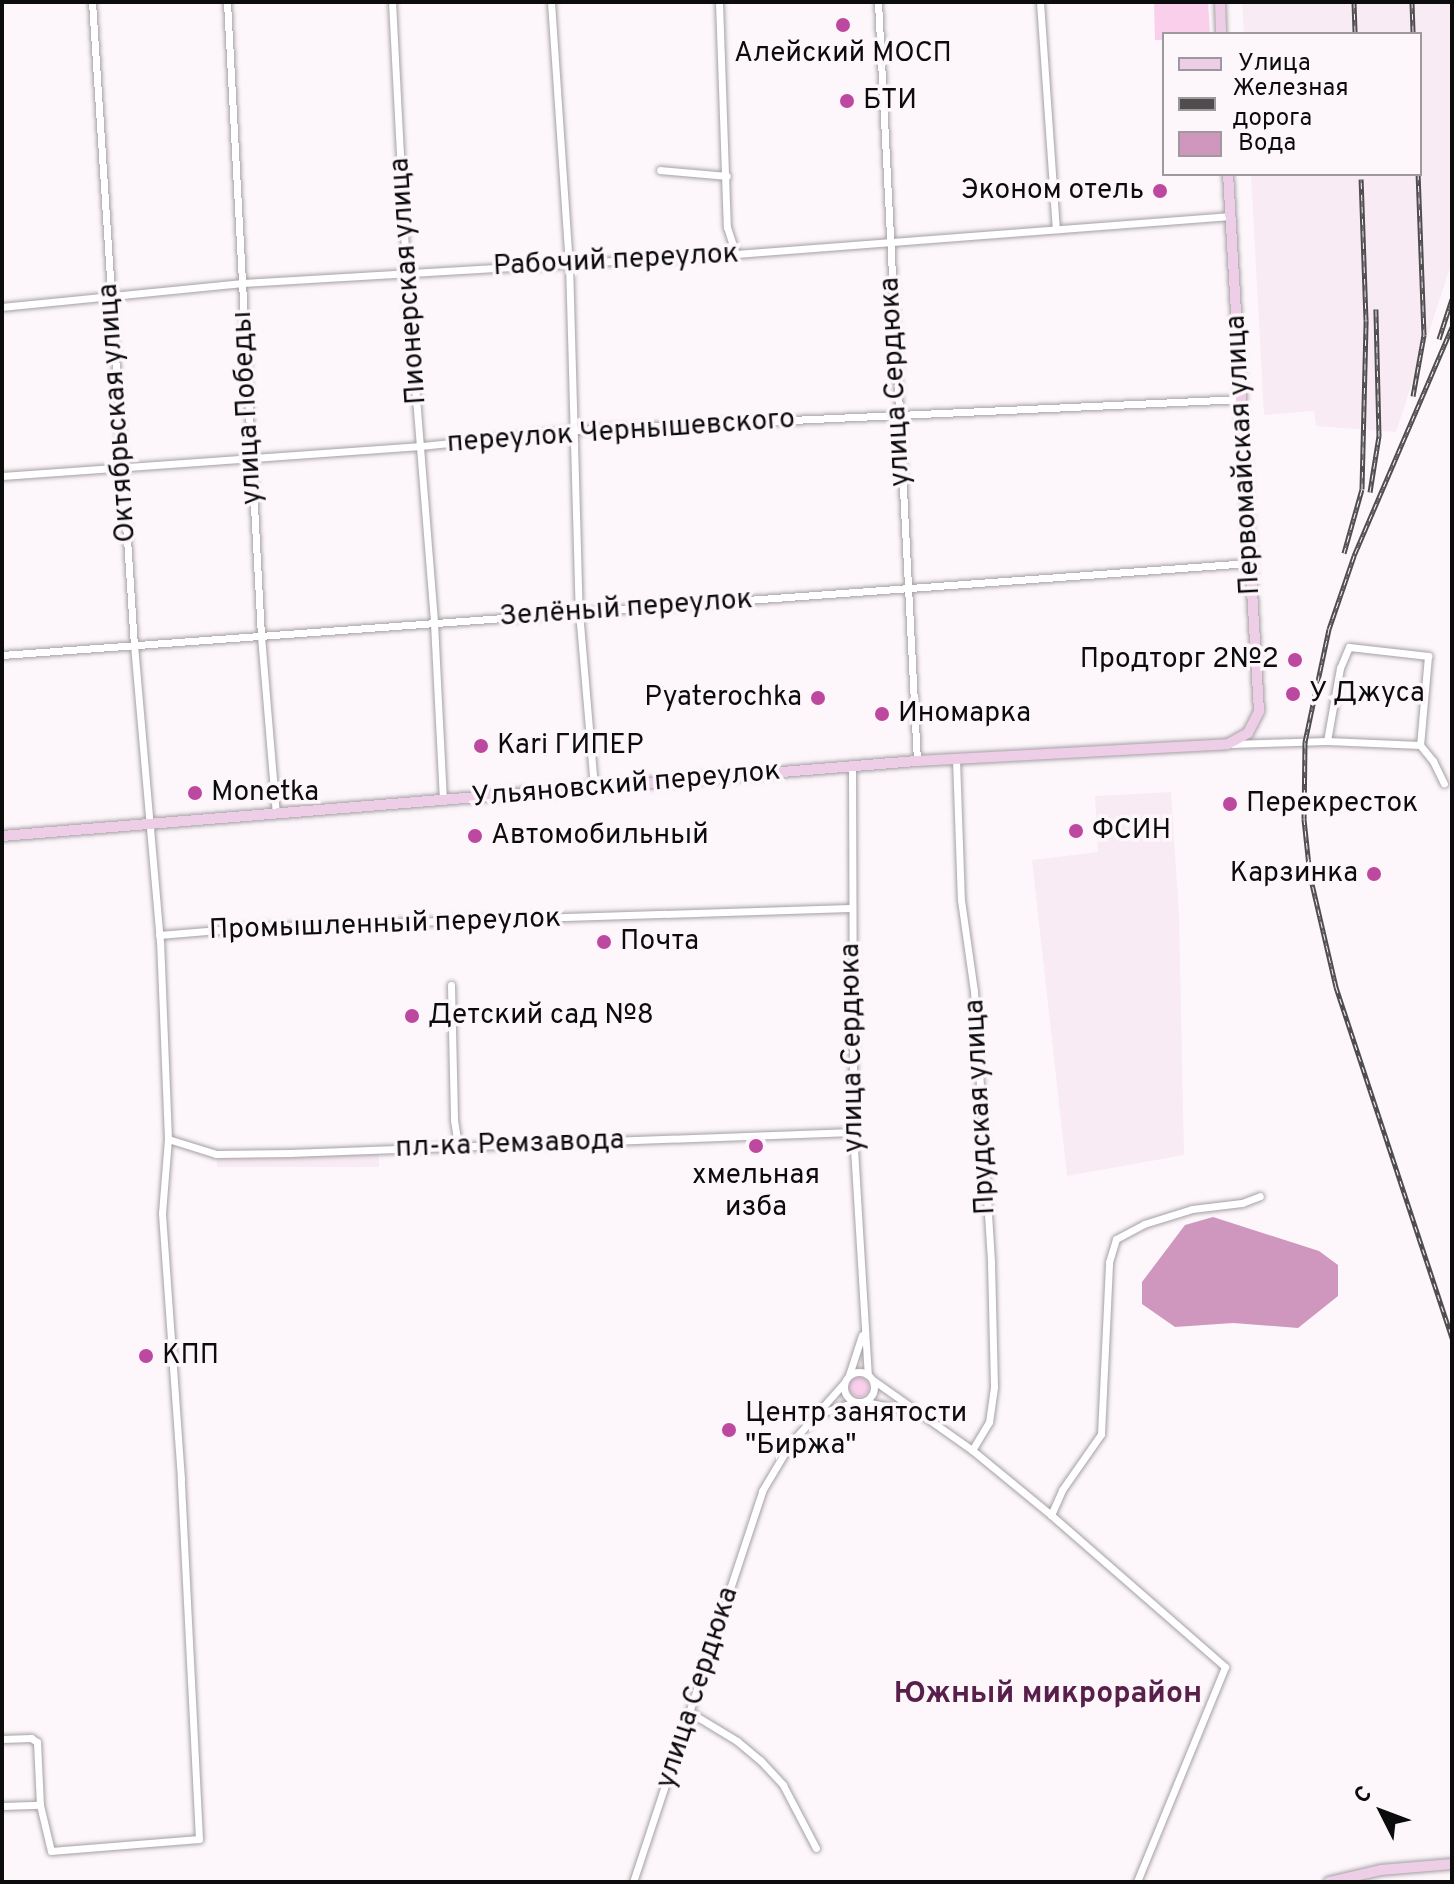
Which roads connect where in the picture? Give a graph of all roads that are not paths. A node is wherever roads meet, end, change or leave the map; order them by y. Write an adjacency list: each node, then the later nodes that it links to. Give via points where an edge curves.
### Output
1 (92, 2): 20 (street, Октябрьская улица)
2 (227, 2): 19 (street, улица Победы)
3 (392, 2): 18 (street, Пионерская улица)
4 (551, 2): 17 (street)
5 (719, 2): 11 (street)
6 (878, 2): 15 (street, улица Сердюка)
7 (1040, 2): 14 (street)
8 (1220, 2): 9 (main road)
9 (1221, 32)
10 (660, 170): 11 (street)
11 (727, 176): 16 (street, via 727,227)
12 (1228, 176): 13 (main road, Первомайская улица)
13 (1231, 216): 14 (street, Рабочий переулок); 22 (main road, Первомайская улица)
14 (1056, 228): 15 (street, Рабочий переулок)
15 (889, 243): 16 (street, Рабочий переулок); 23 (street, улица Сердюка)
16 (736, 254): 17 (street, Рабочий переулок)
17 (569, 263): 18 (street, Рабочий переулок); 24 (street)
18 (406, 273): 19 (street, Рабочий переулок); 25 (street, Пионерская улица)
19 (242, 283): 20 (street, Рабочий переулок); 26 (street, улица Победы)
20 (110, 298): 21 (street, Рабочий переулок); 27 (street, Октябрьская улица)
21 (2, 307)
22 (1241, 399): 23 (street, переулок Чернышевского); 29 (main road, Первомайская улица)
23 (897, 416): 24 (street, переулок Чернышевского); 30 (street, улица Сердюка)
24 (577, 430): 25 (street, переулок Чернышевского); 31 (street)
25 (421, 446): 26 (street, переулок Чернышевского); 32 (street, Пионерская улица)
26 (251, 459): 27 (street, переулок Чернышевского); 33 (street, улица Победы)
27 (121, 468): 28 (street, переулок Чернышевского); 34 (street, Октябрьская улица)
28 (2, 476)
29 (1250, 563): 30 (street, Зелёный переулок); 36 (main road, Первомайская улица, via 1259,711)
30 (906, 589): 31 (street, Зелёный переулок); 41 (street, улица Сердюка)
31 (579, 612): 32 (street, Зелёный переулок); 44 (street)
32 (434, 623): 33 (street, Зелёный переулок); 45 (street, Пионерская улица)
33 (261, 636): 34 (street, Зелёный переулок); 46 (street, улица Победы)
34 (134, 646): 35 (street, Зелёный переулок); 47 (street, Октябрьская улица)
35 (2, 655)
36 (1248, 733): 38 (main road, Ульяновский переулок)
37 (1327, 741): 38 (street); 39 (street); 39 (street, via 1349,647 1428,656)
38 (1228, 744): 40 (main road, Ульяновский переулок)
39 (1420, 745): 43 (street)
40 (956, 759): 41 (main road, Ульяновский переулок); 63 (street, Прудская улица, via 994,1358 993,1407)
41 (917, 761): 42 (main road, Ульяновский переулок)
42 (852, 767): 44 (main road, Ульяновский переулок); 49 (street, улица Сердюка)
43 (1444, 784)
44 (594, 786): 45 (main road, Ульяновский переулок)
45 (443, 800): 46 (main road, Ульяновский переулок)
46 (276, 813): 47 (main road, Ульяновский переулок)
47 (150, 823): 48 (main road, Ульяновский переулок); 50 (street, Октябрьская улица)
48 (2, 836)
49 (850, 908): 50 (street, Промышленный переулок, via 255,927); 52 (street, улица Сердюка)
50 (159, 935): 53 (street, Октябрьская улица)
51 (451, 985): 54 (street)
52 (853, 1132): 54 (street, пл-ка Ремзавода); 56 (street, улица Сердюка)
53 (168, 1139): 54 (street, пл-ка Ремзавода, via 216,1154); 67 (street, Октябрьская улица, via 162,1213 199,1839 51,1851)
54 (458, 1145)
55 (1260, 1196): 64 (street, via 1180,1213 1116,1239 1109,1262 1101,1434)
56 (863, 1330): 57 (street); 58 (street, улица Сердюка)
57 (849, 1375): 58 (street, via 858,1371); 59 (street)
58 (870, 1377): 60 (street, via 873,1394); 61 (street)
59 (844, 1383): 60 (street, via 844,1392); 62 (street, улица Сердюка)
60 (858, 1402): 61 (street); 62 (street)
61 (921, 1413): 63 (street)
62 (816, 1415): 65 (street, улица Сердюка, via 790,1444 762,1491)
63 (972, 1450): 64 (street)
64 (1051, 1515): 72 (street, via 1225,1667)
65 (691, 1713): 69 (street, via 760,1760 783,1785); 71 (street, улица Сердюка)
66 (2, 1739): 67 (street, via 37,1742)
67 (40, 1805): 68 (street)
68 (2, 1806)
69 (816, 1848)
70 (1452, 1864): 73 (main road, via 1381,1870)
71 (633, 1882)
72 (1137, 1882)
73 (1329, 1882)

